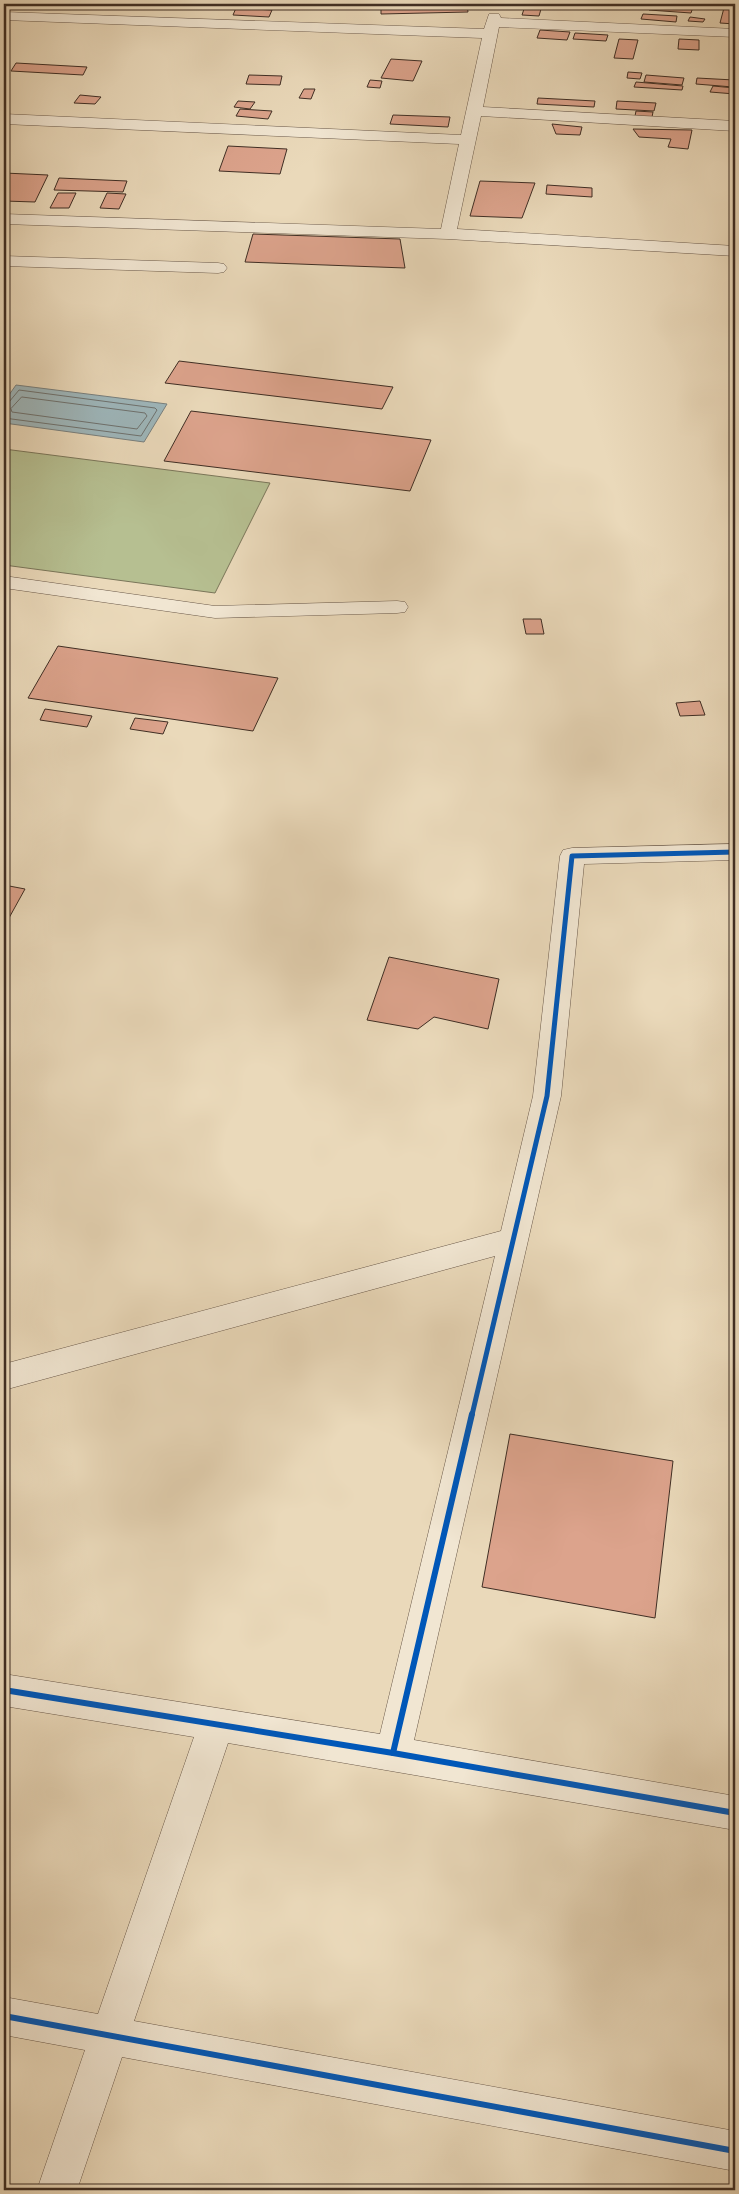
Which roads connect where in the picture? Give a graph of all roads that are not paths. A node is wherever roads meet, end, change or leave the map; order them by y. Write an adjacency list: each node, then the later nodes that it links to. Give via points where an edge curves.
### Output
1 (496, 4): 3 (street)
2 (4, 16): 3 (street)
3 (492, 28): 4 (street); 5 (street)
4 (735, 33)
5 (474, 111): 7 (street); 8 (street)
6 (4, 119): 8 (street)
7 (735, 126)
8 (468, 140): 10 (street)
9 (4, 219): 10 (street)
10 (448, 234): 11 (street)
11 (735, 251)
12 (4, 261): 13 (street)
13 (218, 268)
14 (4, 582): 15 (street, via 215,612)
15 (397, 607)
16 (735, 852): 17 (street, via 572,856 548,1096)
17 (514, 1239): 18 (street); 21 (street)
18 (4, 1377)
19 (4, 1690): 20 (street)
20 (216, 1725): 21 (street); 24 (street)
21 (393, 1753): 22 (street)
22 (735, 1813)
23 (4, 2016): 24 (street)
24 (110, 2035): 25 (street); 26 (street)
25 (735, 2151)
26 (57, 2190)

